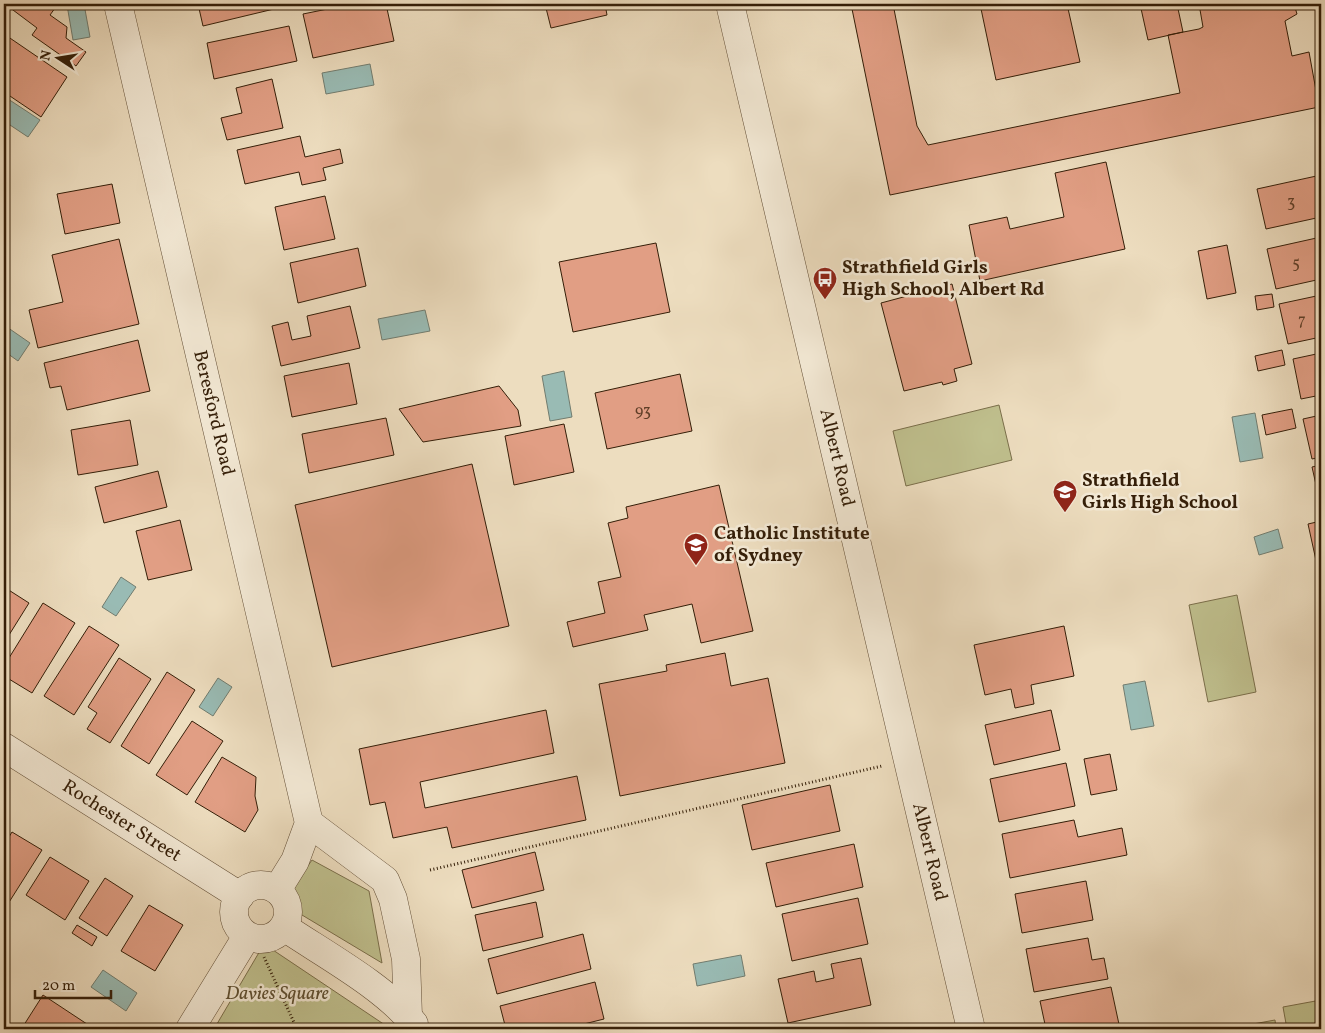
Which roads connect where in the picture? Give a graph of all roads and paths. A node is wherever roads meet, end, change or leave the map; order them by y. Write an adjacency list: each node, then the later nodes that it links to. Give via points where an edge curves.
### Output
1 (118, 4): 5 (street, Beresford Road)
2 (730, 4): 4 (street, Albert Road)
3 (4, 747): 8 (street, Rochester Street)
4 (908, 760): 6 (path); 13 (street, Albert Road)
5 (309, 823): 7 (street, via 295,861); 10 (street, via 385,880 393,899 406,959)
6 (430, 870)
7 (277, 890): 8 (street, via 259,886 246,890); 9 (street, via 287,905 287,918)
8 (240, 896): 9 (street, via 235,904 234,918 240,930)
9 (264, 934): 10 (street, via 376,988); 11 (street); 12 (path, via 260,948)
10 (413, 1023)
11 (190, 1029)
12 (297, 1029)
13 (970, 1029)

